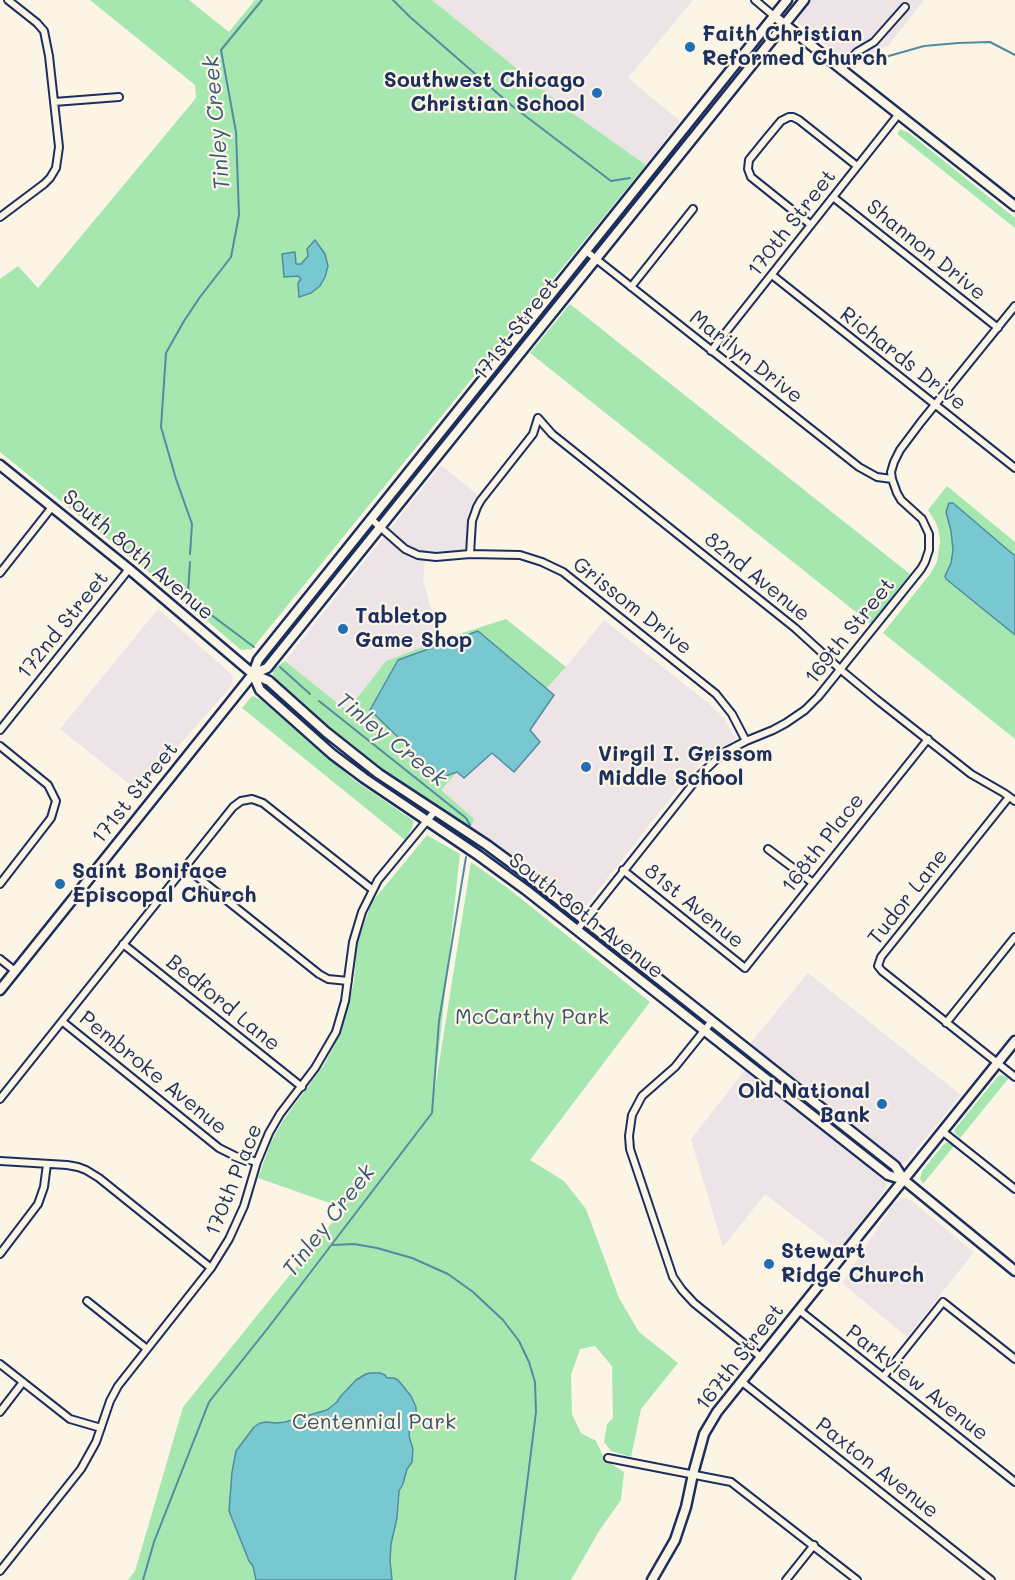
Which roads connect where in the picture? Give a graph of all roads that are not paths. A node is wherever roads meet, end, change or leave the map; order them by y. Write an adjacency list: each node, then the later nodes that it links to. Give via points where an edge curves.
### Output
1 (8, 0): 10 (street, via 44,31)
2 (754, 0): 6 (street)
3 (787, 0): 6 (street, 171st Street)
4 (804, 0): 7 (street, 171st Street)
5 (905, 7): 8 (street)
6 (774, 16): 7 (street); 18 (street, 171st Street)
7 (785, 24): 8 (street); 19 (street, 171st Street)
8 (842, 70): 11 (street)
9 (119, 97): 10 (street)
10 (54, 102): 16 (street, via 59,147 56,168 44,184)
11 (898, 115): 12 (street, 170th Street); 14 (street)
12 (857, 166): 13 (street, 170th Street); 17 (street, via 793,117 781,121 764,140 749,160 751,177)
13 (833, 197): 17 (street, 170th Street); 23 (street, Shannon Drive)
14 (1015, 206)
15 (693, 209): 21 (street)
16 (0, 217)
17 (811, 225): 20 (street, 170th Street)
18 (586, 251): 19 (street, Marilyn Drive); 30 (street, 171st Street)
19 (595, 259): 21 (street, Marilyn Drive); 31 (street, 171st Street)
20 (771, 275): 24 (street, 170th Street); 25 (street, Richards Drive)
21 (631, 287): 24 (street, Marilyn Drive)
22 (1015, 306): 23 (street)
23 (998, 328): 25 (street)
24 (711, 351): 28 (street, Marilyn Drive, via 859,467 877,477)
25 (935, 405): 26 (street, Richards Drive); 28 (street, via 900,450)
26 (1014, 464)
27 (0, 465): 29 (street, South 80th Avenue)
28 (892, 479): 35 (street, 169th Street, via 901,500 926,527 928,556)
29 (52, 507): 33 (street, South 80th Avenue); 34 (street)
30 (371, 519): 31 (street, Grissom Drive); 36 (street, 171st Street, via 258,660)
31 (381, 528): 32 (street, Grissom Drive, via 418,555); 36 (street, 171st Street, via 267,668)
32 (470, 554): 35 (street, 82nd Avenue, via 477,507 533,434 538,418 552,434); 39 (street, Grissom Drive, via 520,555 563,572 716,694)
33 (129, 569): 36 (street, South 80th Avenue); 37 (street, 172nd Street)
34 (0, 573)
35 (841, 669): 38 (street, 82nd Avenue); 39 (street, 169th Street, via 805,710)
36 (253, 674): 42 (street, South 80th Avenue, via 269,681 379,774); 43 (street, South 80th Avenue, via 260,690 332,754); 56 (street, 171st Street)
37 (0, 730)
38 (928, 739): 41 (street, 82nd Avenue, via 971,774); 47 (street, 168th Place)
39 (746, 741): 46 (street, 169th Street, via 723,753 700,775)
40 (0, 746): 48 (street, via 48,786 56,801 51,818)
41 (1012, 799): 61 (street, Tudor Lane, via 878,963 882,971)
42 (435, 811): 43 (street, 170th Place); 50 (street, South 80th Avenue, via 487,845)
43 (427, 821): 49 (street, 170th Place); 51 (street, South 80th Avenue)
44 (768, 849): 47 (street)
45 (185, 867): 49 (street, via 233,807 252,799 263,803); 53 (street); 57 (street, via 319,974)
46 (623, 870): 50 (street, 169th Street); 55 (street, 81st Avenue)
47 (813, 883): 55 (street, 168th Place)
48 (0, 884)
49 (373, 890): 57 (street, 170th Place, via 353,942)
50 (585, 920): 51 (street, 169th Street); 59 (street, South 80th Avenue)
51 (577, 930): 62 (street, South 80th Avenue)
52 (1015, 937): 61 (street)
53 (123, 944): 60 (street); 66 (street, Bedford Lane)
54 (0, 959): 56 (street)
55 (745, 968)
56 (15, 971): 58 (street, 171st Street)
57 (348, 981): 66 (street, 170th Place, via 336,1032)
58 (0, 990)
59 (712, 1021): 62 (street); 72 (street, South 80th Avenue, via 895,1166)
60 (63, 1022): 67 (street); 70 (street, Pembroke Avenue, via 219,1148)
61 (946, 1023): 64 (street, Tudor Lane)
62 (704, 1031): 72 (street, South 80th Avenue, via 888,1176); 80 (street, via 675,1068 642,1096 632,1115 630,1149 673,1277 694,1304)
63 (1015, 1041): 64 (street, 167th Street)
64 (997, 1064): 65 (street, Tudor Lane); 68 (street, 167th Street)
65 (1015, 1077)
66 (302, 1087): 70 (street, 170th Place, via 274,1123)
67 (0, 1100)
68 (942, 1131): 72 (street, 167th Street); 73 (street)
69 (0, 1161): 71 (street)
70 (257, 1162): 75 (street, 170th Place, via 244,1206)
71 (47, 1164): 74 (street, via 38,1204); 75 (street, via 78,1167 99,1178)
72 (903, 1180): 76 (street, South 80th Avenue); 78 (street, 167th Street)
73 (1015, 1189)
74 (0, 1254)
75 (211, 1268): 79 (street, 170th Place)
76 (1015, 1270)
77 (87, 1301): 79 (street)
78 (799, 1310): 80 (street, 167th Street); 83 (street, Parkview Avenue)
79 (147, 1349): 87 (street, 170th Place, via 118,1386)
80 (762, 1358): 85 (street, 167th Street)
81 (1015, 1359): 83 (street, via 943,1302)
82 (0, 1364): 84 (street)
83 (883, 1377): 90 (street, Parkview Avenue)
84 (23, 1382): 86 (street); 87 (street, via 70,1419)
85 (742, 1382): 89 (street, 167th Street, via 704,1434); 96 (street, Paxton Avenue)
86 (0, 1412)
87 (101, 1428): 92 (street, 170th Place, via 81,1469)
88 (608, 1458): 89 (street)
89 (693, 1474): 91 (street, via 731,1482); 93 (street, 167th Street, via 675,1540)
90 (1015, 1482)
91 (814, 1545): 94 (street); 95 (street)
92 (0, 1571)
93 (652, 1580)
94 (786, 1580)
95 (857, 1580)
96 (991, 1580)

